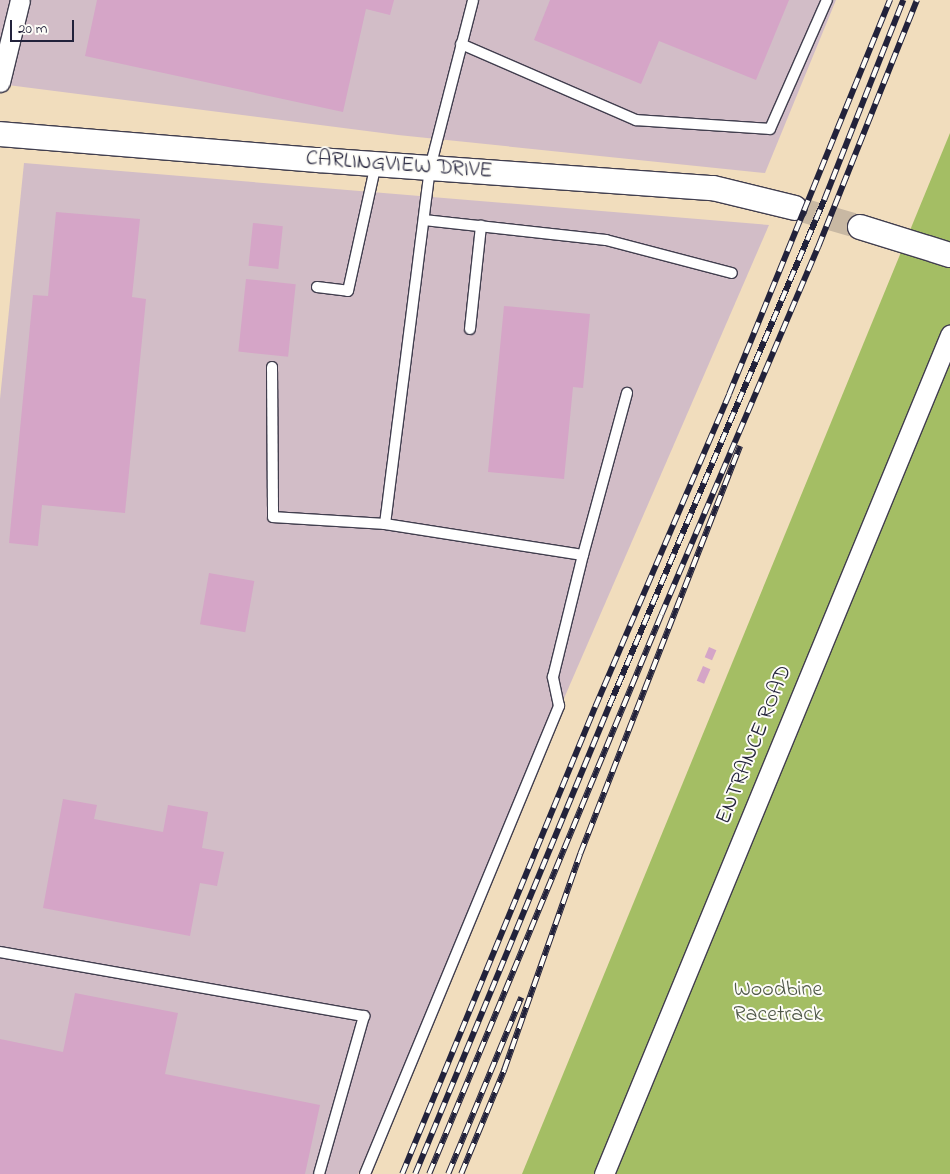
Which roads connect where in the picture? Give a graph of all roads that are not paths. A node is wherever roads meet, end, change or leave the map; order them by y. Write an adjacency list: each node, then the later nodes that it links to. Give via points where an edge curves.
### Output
1 (20, 0): 5 (street)
2 (473, 0): 4 (lane)
3 (827, 0): 4 (lane, via 770,129 636,120)
4 (462, 44): 8 (lane)
5 (0, 82)
6 (0, 134): 7 (street, CARLINGVIEW DRIVE)
7 (376, 164): 8 (street, CARLINGVIEW DRIVE); 15 (lane, via 348,291)
8 (430, 168): 9 (street, CARLINGVIEW DRIVE, via 713,188); 10 (lane)
9 (796, 208)
10 (424, 220): 11 (lane); 20 (lane)
11 (480, 226): 14 (lane, via 606,240); 16 (lane)
12 (860, 227): 13 (street)
13 (950, 255)
14 (732, 273)
15 (316, 287)
16 (470, 329)
17 (950, 335): 25 (street, ENTRANCE ROAD)
18 (272, 367): 20 (lane, via 273,517)
19 (627, 393): 21 (lane)
20 (385, 524): 21 (lane)
21 (583, 555): 24 (lane, via 553,677 559,706)
22 (0, 952): 23 (lane, via 364,1016)
23 (319, 1174)
24 (365, 1174)
25 (604, 1174)

